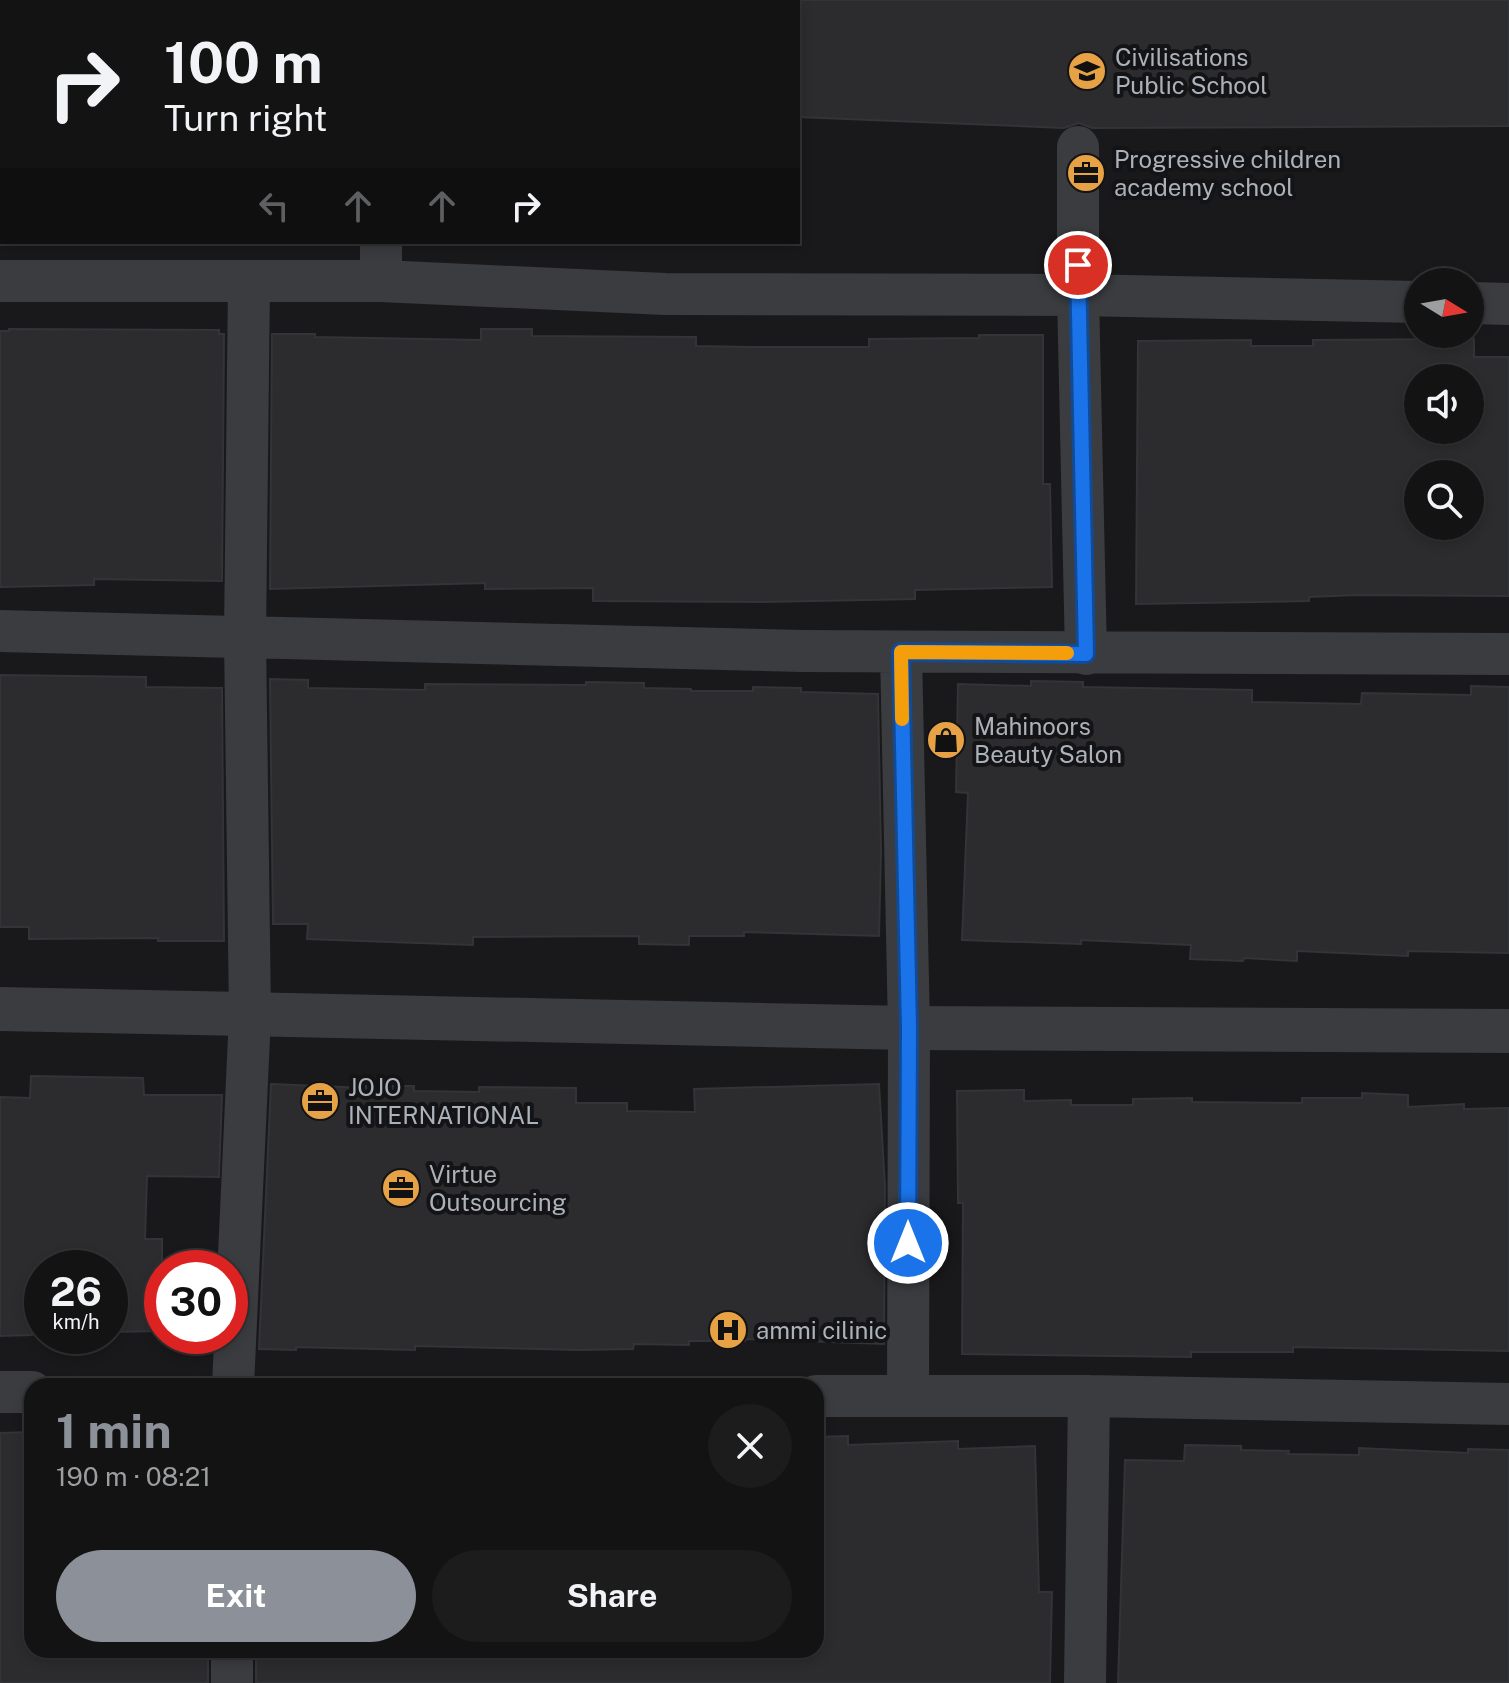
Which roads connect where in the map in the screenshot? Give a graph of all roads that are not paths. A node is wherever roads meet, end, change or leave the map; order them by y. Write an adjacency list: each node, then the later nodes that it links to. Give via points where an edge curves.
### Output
1 (1078, 147): 5 (street)
2 (381, 262): 4 (street); 5 (street, via 665,294)
3 (0, 281): 4 (street)
4 (249, 281): 10 (street)
5 (1078, 295): 6 (street); 12 (street)
6 (1404, 302)
7 (1484, 303): 8 (street)
8 (1509, 304)
9 (0, 631): 10 (street)
10 (245, 637): 11 (street); 15 (street)
11 (901, 652): 12 (street); 16 (street)
12 (1086, 654): 13 (street)
13 (1509, 654)
14 (0, 1009): 15 (street)
15 (250, 1015): 16 (street); 18 (street)
16 (909, 1028): 17 (street); 22 (street)
17 (1509, 1031)
18 (233, 1378)
19 (0, 1392): 20 (street)
20 (24, 1392)
21 (824, 1396): 22 (street)
22 (908, 1396): 23 (street)
23 (1089, 1396): 24 (street); 27 (street)
24 (1509, 1404)
25 (232, 1658): 26 (street)
26 (232, 1683)
27 (1085, 1683)

